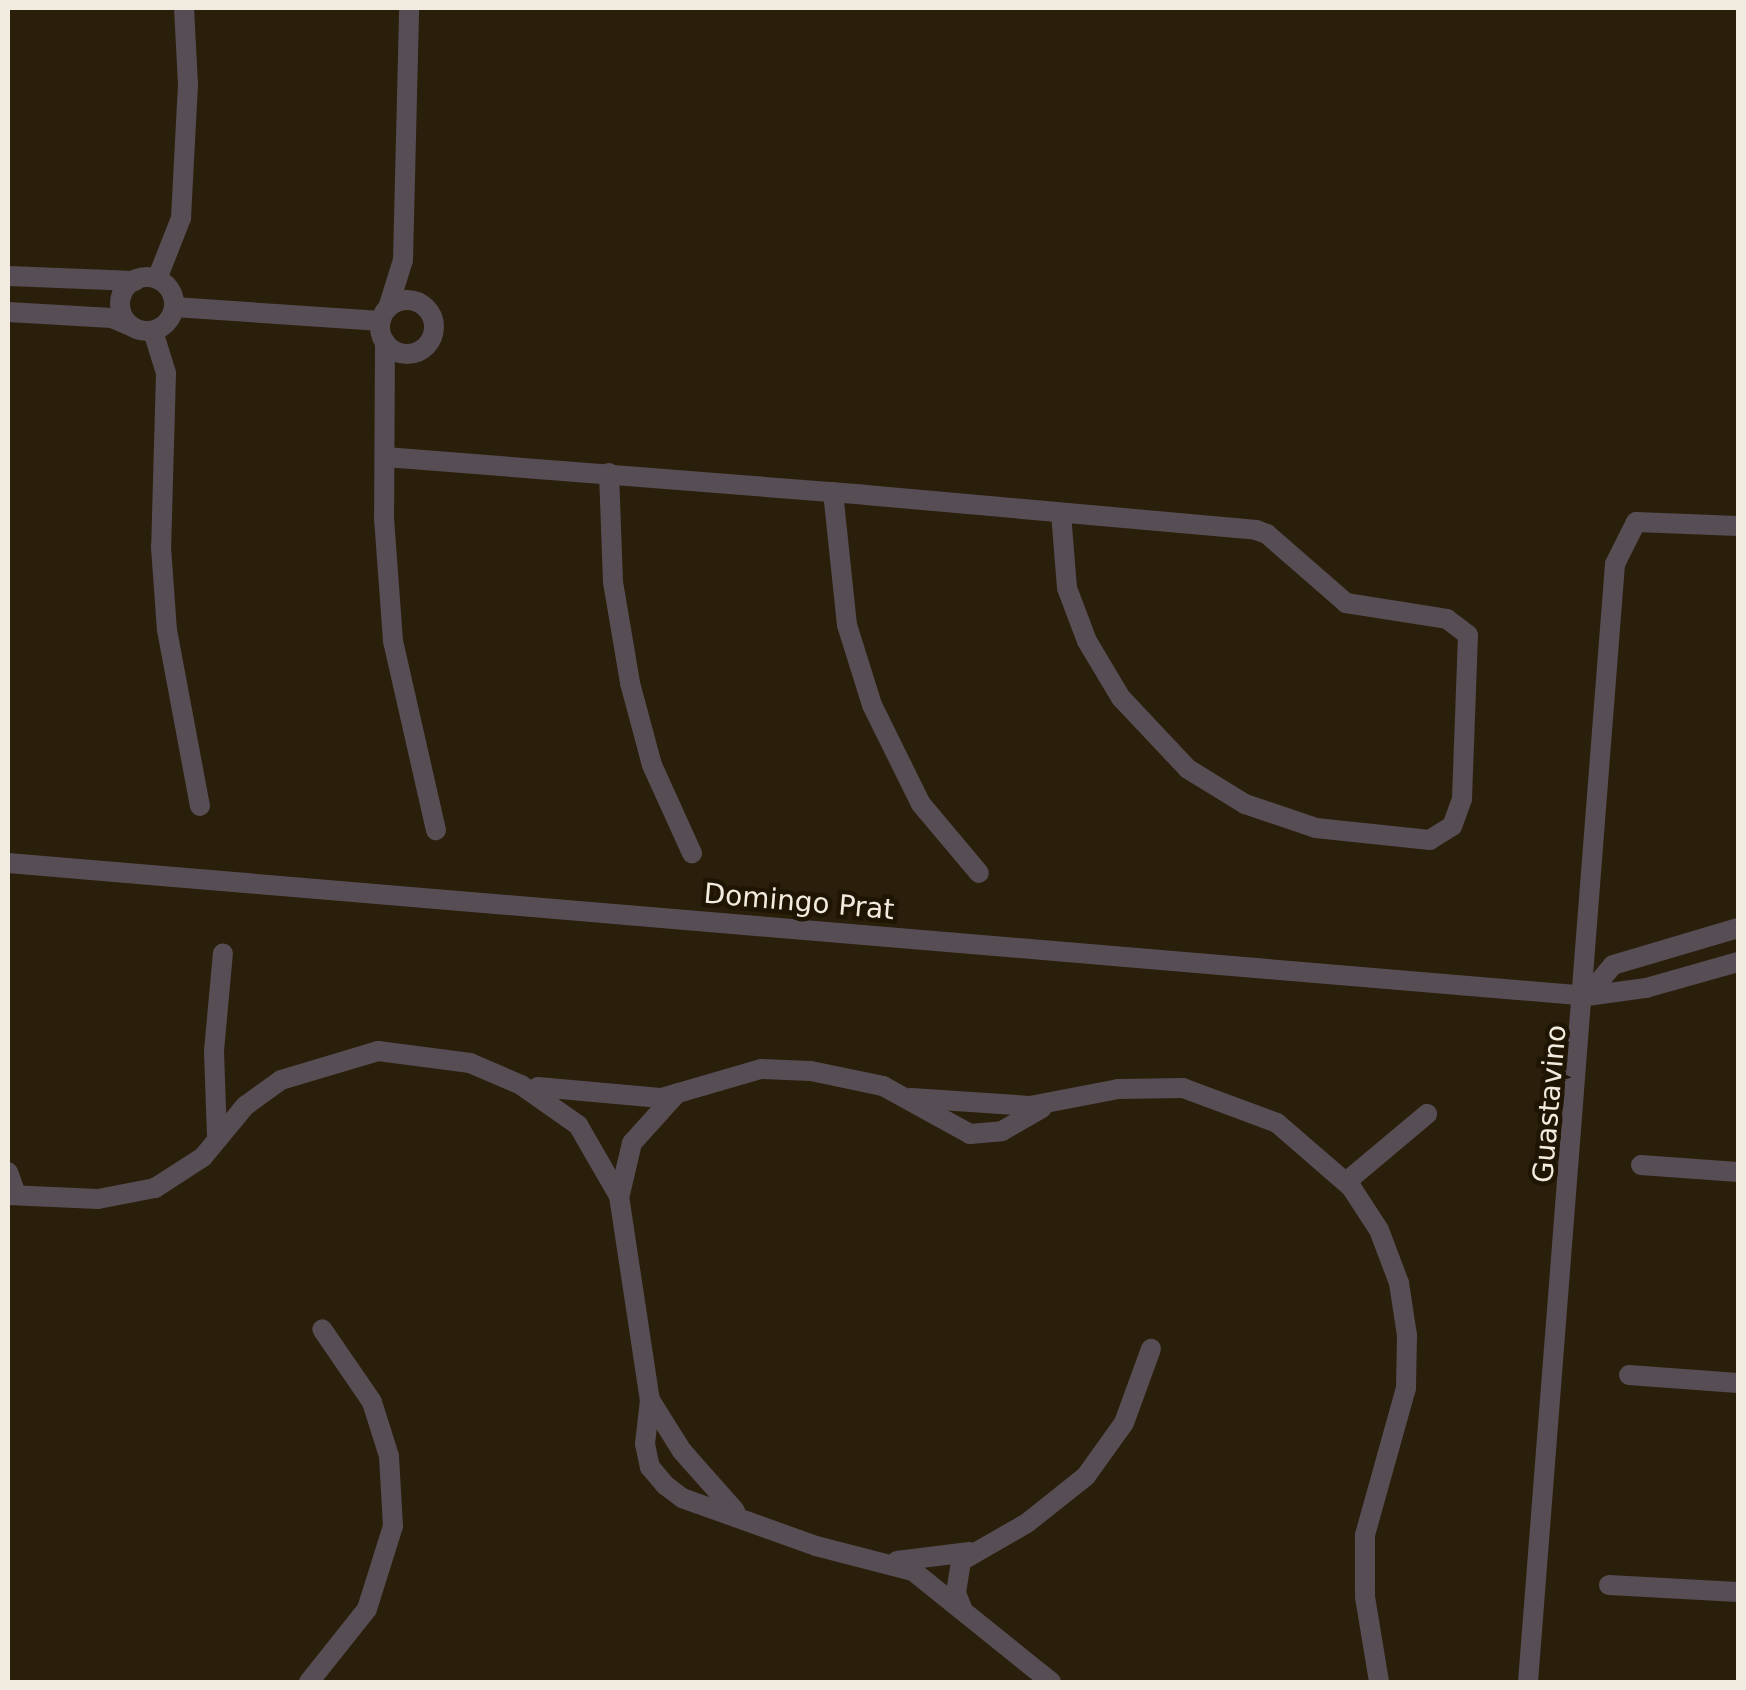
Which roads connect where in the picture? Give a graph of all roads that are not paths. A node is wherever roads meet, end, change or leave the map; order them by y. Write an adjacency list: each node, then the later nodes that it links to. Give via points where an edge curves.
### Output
1 (184, 8): 5 (street, via 188,84 180,218)
2 (409, 8): 3 (street)
3 (404, 260): 7 (street); 10 (street)
4 (8, 276): 6 (street)
5 (157, 280): 6 (street); 8 (street, via 170,290)
6 (135, 281): 11 (street, via 121,298)
7 (424, 306): 10 (street, via 402,300); 14 (street, via 434,325)
8 (174, 307): 10 (street); 12 (street)
9 (8, 312): 11 (street, via 112,318)
10 (384, 314): 13 (street)
11 (131, 326): 12 (street)
12 (153, 330): 21 (street, via 166,373 161,547 167,630)
13 (385, 342): 14 (street, via 404,354); 15 (street)
14 (426, 346): 15 (street)
15 (389, 397): 16 (street)
16 (385, 457): 17 (street); 22 (street, via 393,641)
17 (609, 473): 18 (street); 23 (street, via 614,582 630,683 652,765)
18 (834, 492): 19 (street); 25 (street, via 847,626 872,705 922,804)
19 (1061, 513): 19 (street, via 1067,588 1087,641 1121,698 1188,769 1245,804 1316,828 1430,840 1452,826 1462,799 1471,658 1462,628 1447,619 1346,603 1285,545 1256,530)
20 (1738, 526): 31 (street, Guastavino, via 1650,518 1626,532 1615,564)
21 (200, 806)
22 (436, 830)
23 (692, 853)
24 (8, 864): 31 (street, Domingo Prat)
25 (978, 873)
26 (1738, 928): 28 (street)
27 (223, 953): 32 (street)
28 (1641, 954): 30 (street); 31 (street, via 1613,965)
29 (1738, 962): 30 (street, Domingo Prat)
30 (1646, 988): 31 (street, Domingo Prat)
31 (1586, 996): 68 (street, Guastavino)
32 (214, 1077): 37 (street); 41 (street)
33 (521, 1084): 35 (street); 37 (street, via 470,1063 378,1051 295,1074); 39 (street)
34 (678, 1092): 36 (street); 40 (street); 47 (street, via 774,1069 843,1074 911,1098 959,1131 988,1134 1062,1098 1162,1087 1212,1095 1278,1123)
35 (598, 1097): 36 (street); 39 (street)
36 (627, 1099): 40 (street)
37 (245, 1106): 41 (street)
38 (1427, 1114): 47 (street)
39 (578, 1126): 42 (street)
40 (640, 1131): 43 (street)
41 (218, 1137): 48 (street, via 180,1174 125,1197)
42 (597, 1152): 43 (street); 49 (street)
43 (626, 1154): 49 (street)
44 (1641, 1165): 46 (street)
45 (8, 1172): 48 (street)
46 (1738, 1172)
47 (1346, 1182): 67 (street, via 1379,1230 1399,1283 1407,1334 1406,1388 1365,1535)
48 (12, 1194)
49 (619, 1196): 54 (street)
50 (322, 1329): 65 (street, via 372,1402 389,1456 393,1513 390,1547 367,1610)
51 (1150, 1349): 60 (street, via 1124,1423 1086,1476 1027,1523)
52 (1629, 1376): 53 (street)
53 (1738, 1383)
54 (650, 1400): 55 (street); 56 (street)
55 (672, 1437): 56 (street); 57 (street)
56 (646, 1451): 58 (street, via 650,1466)
57 (704, 1478): 58 (street, via 694,1496); 59 (street)
58 (682, 1498): 59 (street)
59 (736, 1512): 61 (street, via 816,1546)
60 (970, 1552): 61 (street); 64 (street, via 956,1579)
61 (890, 1563): 64 (street, via 937,1586)
62 (1610, 1585): 63 (street)
63 (1738, 1592)
64 (965, 1614): 66 (street)
65 (309, 1682)
66 (1051, 1682)
67 (1379, 1682)
68 (1528, 1682)

